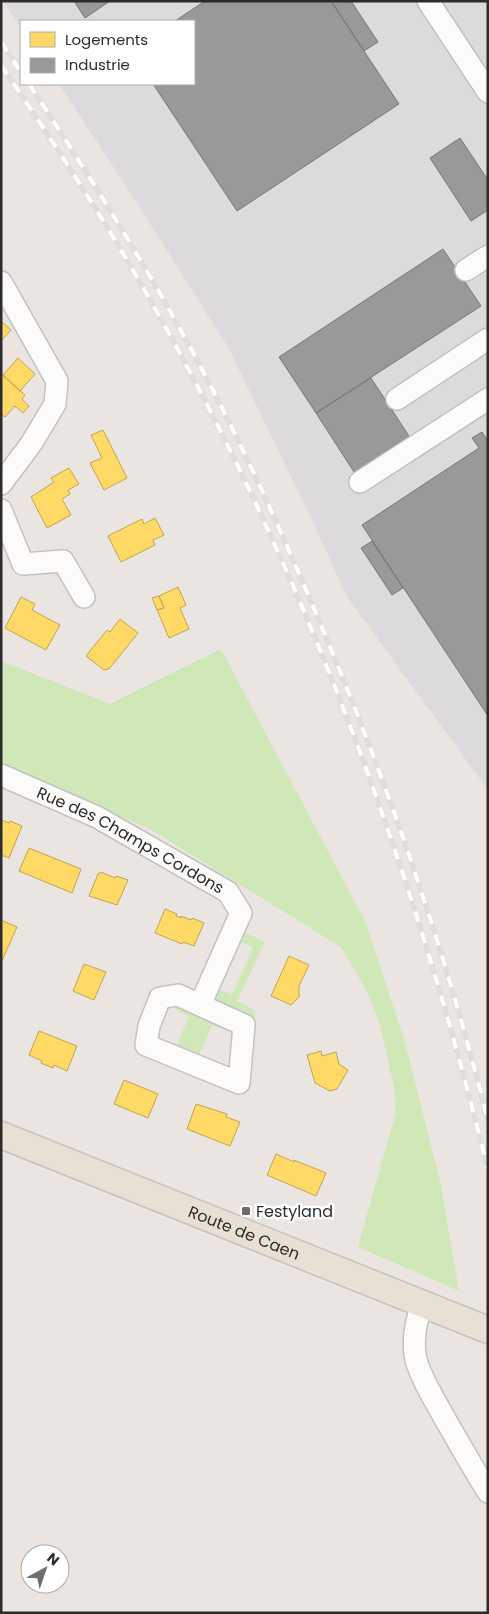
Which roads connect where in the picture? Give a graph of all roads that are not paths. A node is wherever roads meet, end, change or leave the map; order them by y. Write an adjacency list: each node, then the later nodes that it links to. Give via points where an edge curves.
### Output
1 (428, 1): 2 (street)
2 (488, 92)
3 (488, 256): 4 (street)
4 (466, 270)
5 (1, 282): 10 (street, via 57,381 55,404)
6 (488, 339): 7 (street)
7 (397, 399)
8 (488, 399): 9 (street)
9 (360, 482)
10 (1, 484)
11 (1, 510): 12 (street, via 23,564 63,561)
12 (84, 597)
13 (1, 775): 14 (street, Rue des Champs Cordons, via 97,817 228,892 240,913)
14 (200, 1005): 14 (street, via 244,1025 239,1083 146,1045 149,1026 160,998 178,995)
15 (1, 1135): 16 (main road, Route de Caen)
16 (422, 1304): 17 (main road, Route de Caen); 18 (street, via 415,1334 416,1360 426,1386)
17 (486, 1330)
18 (488, 1492)

